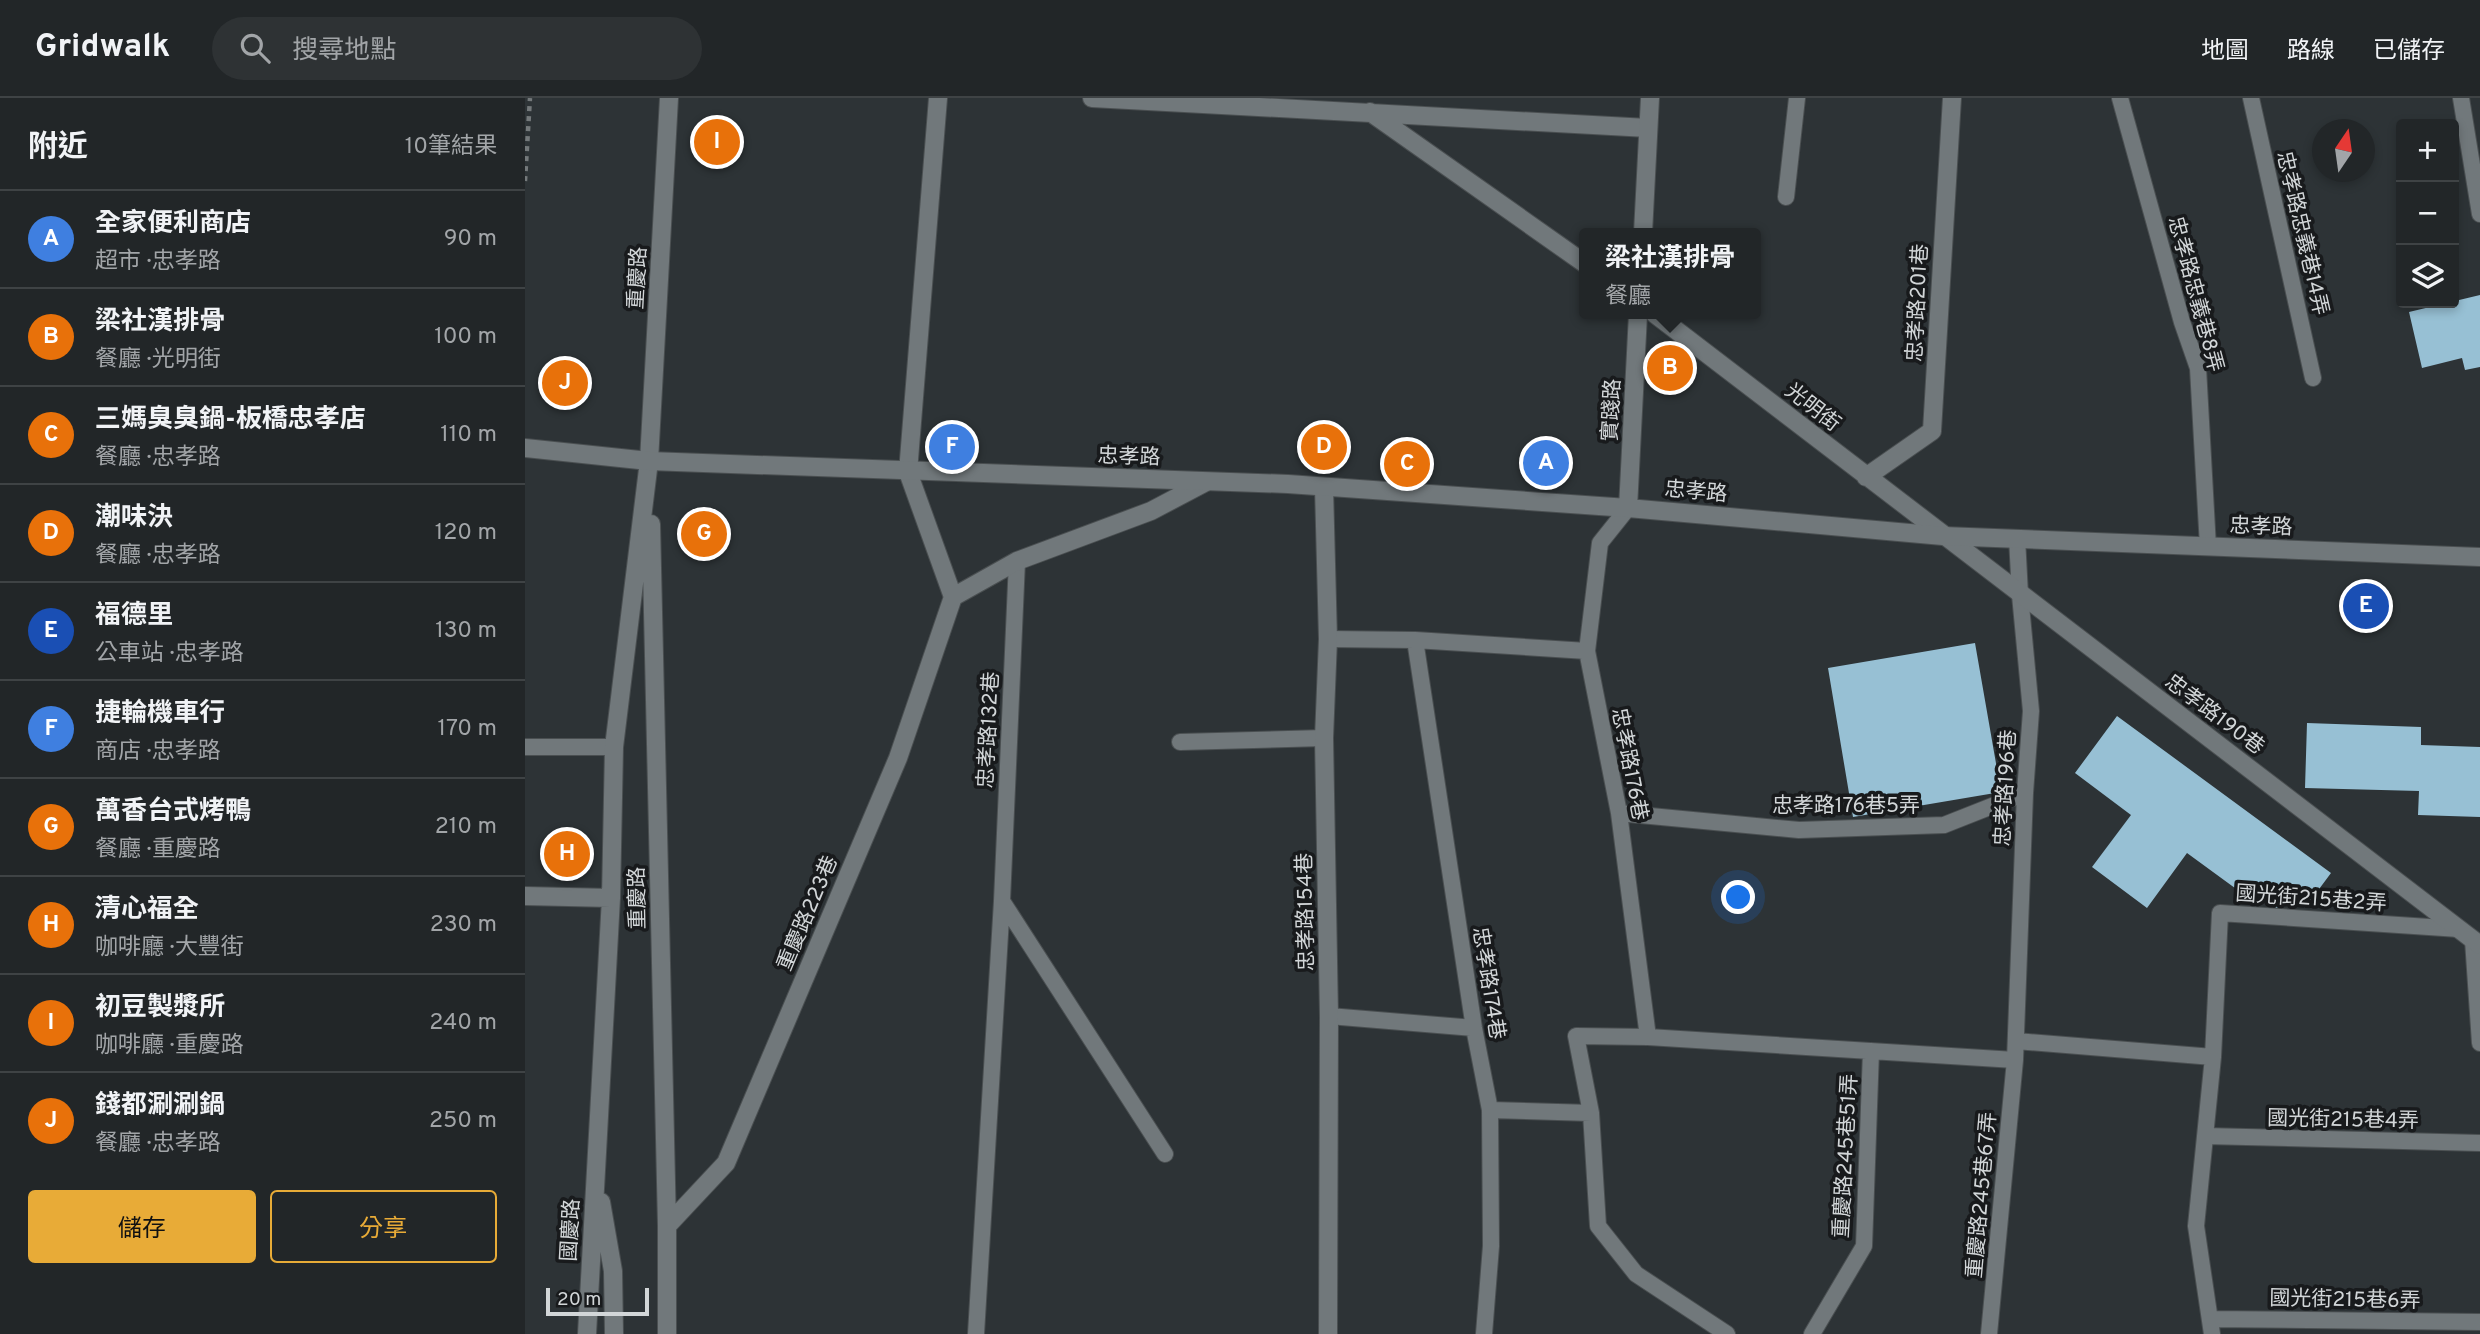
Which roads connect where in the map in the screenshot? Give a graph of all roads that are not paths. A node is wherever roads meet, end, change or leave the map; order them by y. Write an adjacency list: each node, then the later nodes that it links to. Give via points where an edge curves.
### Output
1 (669, 98): 20 (street, 重慶路)
2 (938, 98): 21 (street)
3 (1091, 98): 10 (street)
4 (1650, 98): 11 (street)
5 (1797, 98): 12 (lane)
6 (1952, 98): 22 (street, 忠孝路201巷, via 1932,431)
7 (2120, 98): 28 (lane, 忠孝路忠義巷8弄, via 2198,368)
8 (2251, 98): 18 (lane, 忠孝路忠義巷14弄)
9 (2461, 98): 13 (lane)
10 (1370, 112): 11 (street); 15 (street)
11 (1648, 128): 14 (street)
12 (1786, 197)
13 (2480, 214)
14 (1643, 228)
15 (1579, 259)
16 (1638, 319): 25 (street, 實踐路)
17 (1661, 319): 22 (street, 光明街)
18 (2313, 378)
19 (525, 448): 20 (street, 忠孝路)
20 (649, 461): 21 (street, 忠孝路); 39 (street, 重慶路); 61 (street, 重慶路)
21 (908, 472): 23 (street, 忠孝路); 32 (street)
22 (1866, 477): 26 (street, 光明街)
23 (1206, 482): 24 (street, 忠孝路); 30 (street, via 1151,511)
24 (1324, 488): 25 (street, 忠孝路); 33 (street, 忠孝路154巷)
25 (1628, 508): 26 (street, 忠孝路); 35 (lane, 忠孝路176巷, via 1600,543)
26 (1943, 536): 27 (street, 忠孝路); 31 (street, 忠孝路190巷)
27 (2017, 538): 28 (street, 忠孝路); 31 (lane, 忠孝路196巷)
28 (2207, 547): 29 (street, 忠孝路)
29 (2480, 557)
30 (1017, 561): 32 (street); 44 (lane, 忠孝路132巷)
31 (2020, 595): 40 (lane, 忠孝路196巷, via 2031,711); 45 (street, 忠孝路190巷)
32 (953, 597): 61 (street, 重慶路223巷, via 898,758 726,1163)
33 (1328, 639): 34 (lane); 36 (street, 忠孝路154巷)
34 (1415, 640): 35 (lane); 48 (lane, 忠孝路174巷)
35 (1587, 651): 41 (lane, 忠孝路176巷)
36 (1324, 738): 37 (lane); 47 (street, 忠孝路154巷)
37 (1180, 742)
38 (525, 747): 39 (lane)
39 (614, 747): 43 (street, 重慶路)
40 (2025, 793): 41 (lane, 忠孝路176巷5弄, via 1944,825 1799,830); 50 (lane, 忠孝路196巷)
41 (1619, 813): 49 (lane, 忠孝路176巷)
42 (525, 896): 43 (street)
43 (611, 898): 60 (street, 重慶路)
44 (1002, 901): 59 (lane); 67 (lane, 忠孝路132巷)
45 (2459, 929): 46 (street, 忠孝路190巷); 53 (lane, 國光街215巷2弄, via 2220,913)
46 (2477, 942): 51 (lane)
47 (1329, 1016): 48 (lane); 68 (street, 忠孝路154巷)
48 (1474, 1028): 55 (lane, 忠孝路174巷)
49 (1648, 1037): 52 (lane); 56 (lane, via 1576,1036)
50 (2016, 1041): 53 (lane); 54 (lane, 忠孝路196巷)
51 (2480, 1043)
52 (1871, 1051): 54 (lane); 71 (lane, 重慶路245巷51弄, via 1864,1246)
53 (2213, 1057): 57 (lane)
54 (2015, 1060): 72 (lane, 重慶路245巷67弄)
55 (1490, 1110): 56 (lane); 69 (lane, 忠孝路174巷, via 1491,1246)
56 (1591, 1113): 70 (lane, via 1598,1226 1636,1274)
57 (2205, 1136): 58 (lane, 國光街215巷4弄); 63 (lane, via 2196,1226)
58 (2480, 1143)
59 (1165, 1154)
60 (596, 1171): 64 (street, 國慶路); 65 (street, via 613,1270)
61 (667, 1226): 66 (street, 重慶路)
62 (2480, 1322): 63 (lane, 國光街215巷6弄)
63 (2211, 1326)
64 (587, 1334)
65 (614, 1334)
66 (667, 1334)
67 (976, 1334)
68 (1328, 1334)
69 (1484, 1334)
70 (1727, 1334)
71 (1812, 1334)
72 (1989, 1334)

